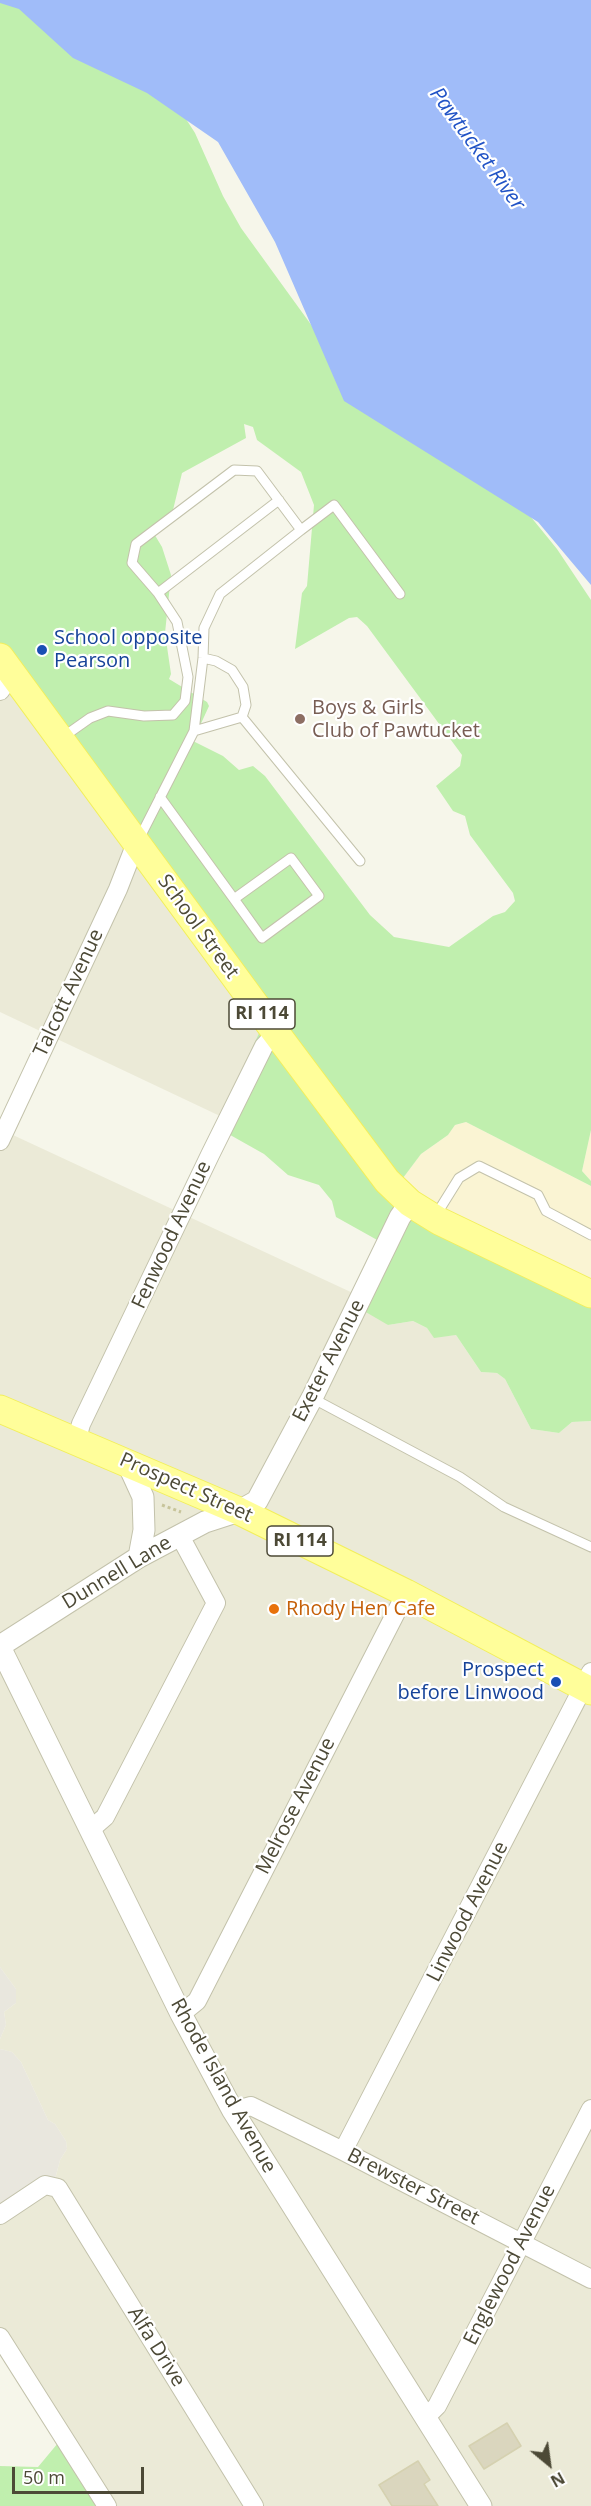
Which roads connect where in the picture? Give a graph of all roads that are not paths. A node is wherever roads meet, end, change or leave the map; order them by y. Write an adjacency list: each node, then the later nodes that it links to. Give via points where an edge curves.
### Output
1 (279, 500): 2 (lane); 3 (lane); 3 (lane, via 257,471 234,470 136,544 132,563)
2 (301, 530): 4 (lane, via 334,505); 5 (lane, via 220,594 204,628)
3 (158, 593): 9 (lane, via 177,622 188,677 185,701 173,715 108,711 90,718)
4 (400, 594)
5 (203, 658): 7 (lane, via 232,670 243,687 246,705); 8 (lane)
6 (4, 674): 9 (main road, School Street / RI 114)
7 (242, 717): 8 (lane); 12 (lane)
8 (194, 731): 10 (lane)
9 (60, 739): 11 (main road, School Street / RI 114)
10 (160, 797): 11 (lane); 13 (lane)
11 (136, 843): 14 (main road, School Street / RI 114); 15 (street, Talcott Avenue)
12 (360, 861)
13 (234, 899): 13 (lane, via 262,938 319,896 291,858)
14 (276, 1033): 16 (main road, School Street / RI 114, via 387,1180); 22 (street, Fenwood Avenue, via 264,1046 210,1155 81,1424)
15 (0, 1141)
16 (410, 1203): 17 (main road, School Street / RI 114); 20 (street, Exeter Avenue)
17 (435, 1218): 18 (lane, via 459,1178 479,1166 538,1195 546,1211); 19 (main road, School Street / RI 114)
18 (591, 1234)
19 (591, 1294)
20 (312, 1398): 24 (street, Exeter Avenue, via 257,1501); 26 (lane, via 460,1477 504,1507)
21 (0, 1409): 22 (main road, Prospect Street / RI 114)
22 (76, 1442): 23 (main road, Prospect Street / RI 114)
23 (127, 1462): 24 (main road, Prospect Street / RI 114); 27 (street, via 143,1497 144,1530)
24 (239, 1511): 25 (street, Dunnell Lane, via 205,1522); 28 (main road, Prospect Street / RI 114)
25 (180, 1536): 27 (street, Dunnell Lane); 31 (street, via 216,1603 105,1817)
26 (591, 1547)
27 (139, 1557): 29 (street, Dunnell Lane)
28 (406, 1593): 30 (main road, Prospect Street / RI 114); 32 (street, Melrose Avenue, via 197,2001)
29 (0, 1647): 31 (street, Rhode Island Avenue)
30 (589, 1683): 35 (street, Linwood Avenue)
31 (90, 1830): 32 (street, Rhode Island Avenue)
32 (181, 2014): 34 (street, Rhode Island Avenue)
33 (591, 2109): 37 (street, Englewood Avenue)
34 (233, 2111): 35 (street, Brewster Street, via 251,2106); 40 (street, Rhode Island Avenue)
35 (343, 2151): 37 (street, Brewster Street)
36 (0, 2216): 42 (street, Alfa Drive, via 45,2185 58,2188)
37 (521, 2243): 38 (street, Brewster Street); 40 (street, Englewood Avenue, via 437,2406)
38 (591, 2279)
39 (0, 2337): 41 (street)
40 (425, 2418): 43 (street, Rhode Island Avenue)
41 (107, 2506)
42 (254, 2506)
43 (481, 2506)

